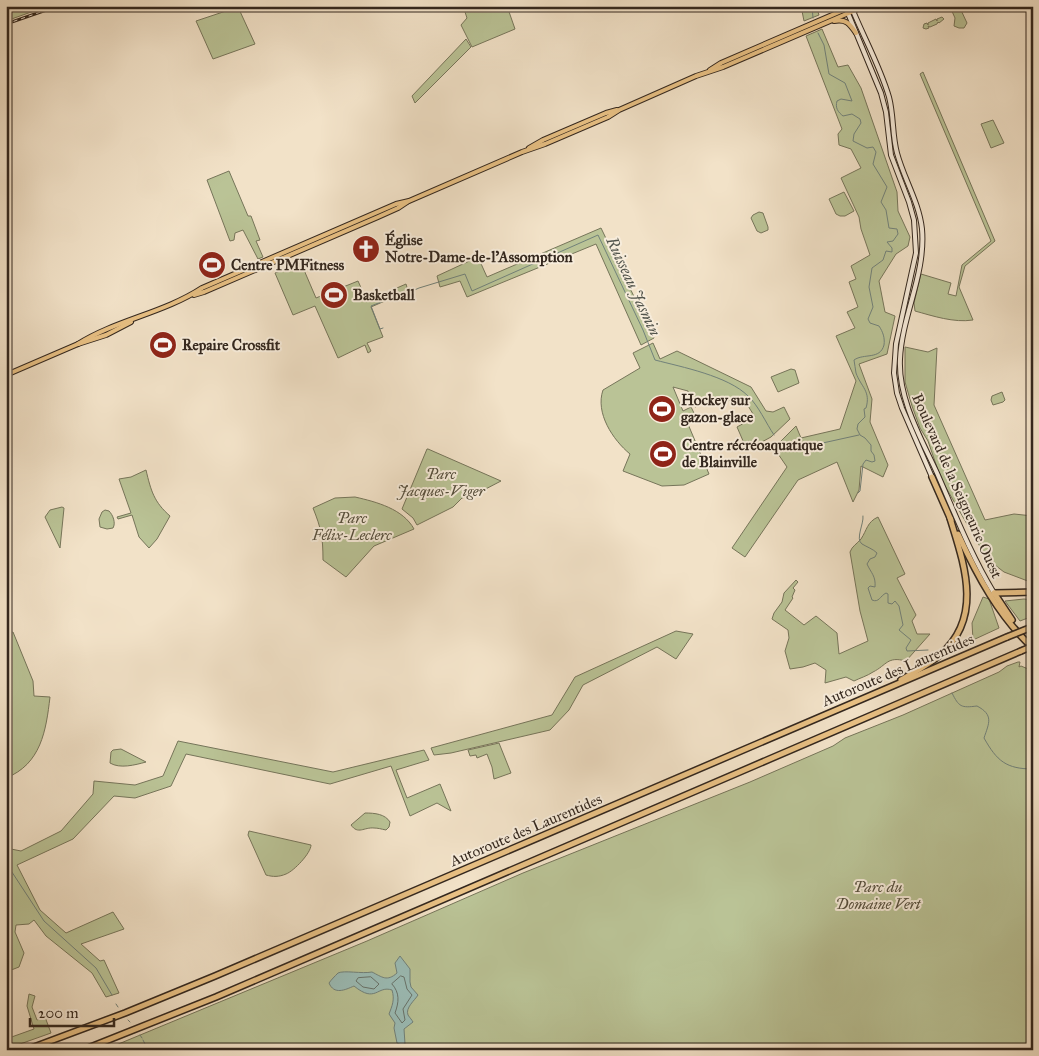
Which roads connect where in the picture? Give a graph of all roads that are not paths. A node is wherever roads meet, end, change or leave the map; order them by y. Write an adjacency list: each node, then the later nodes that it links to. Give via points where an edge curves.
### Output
1 (865, 6): 2 (main road)
2 (852, 8): 3 (main road); 7 (main road, Boulevard de la Seigneurie Ouest, via 886,86)
3 (847, 9): 4 (main road); 5 (main road, Boulevard de la Seigneurie Ouest); 6 (main road)
4 (826, 23): 5 (main road, via 846,21); 6 (main road, via 723,68)
5 (856, 33): 8 (main road, Boulevard de la Seigneurie Ouest, via 880,88)
6 (706, 72): 13 (main road, via 279,254 106,335)
7 (892, 117): 8 (main road); 9 (main road, Boulevard de la Seigneurie Ouest, via 896,152)
8 (886, 118): 10 (main road, Boulevard de la Seigneurie Ouest, via 890,152)
9 (908, 181): 10 (main road); 11 (main road, Boulevard de la Seigneurie Ouest)
10 (902, 183): 12 (main road, Boulevard de la Seigneurie Ouest)
11 (920, 219): 12 (main road); 14 (main road, Boulevard de la Seigneurie Ouest, via 921,259 900,356)
12 (914, 220): 15 (main road, Boulevard de la Seigneurie Ouest, via 915,261 894,356)
13 (6, 376)
14 (904, 396): 15 (main road); 19 (main road, Boulevard de la Seigneurie Ouest, via 971,551)
15 (898, 397): 16 (main road, Boulevard de la Seigneurie Ouest)
16 (932, 477): 17 (highway)
17 (950, 518): 21 (highway, via 996,603 1014,628); 22 (highway, via 967,587 967,605 961,626 941,654)
18 (1033, 592): 19 (highway)
19 (994, 593): 21 (highway)
20 (1032, 627): 22 (highway, Autoroute des Laurentides, bridge)
21 (1033, 646): 24 (highway, Autoroute des Laurentides, bridge, via 223,994)
22 (884, 690): 23 (highway, Autoroute des Laurentides, via 207,980)
23 (26, 1050)
24 (82, 1050)

